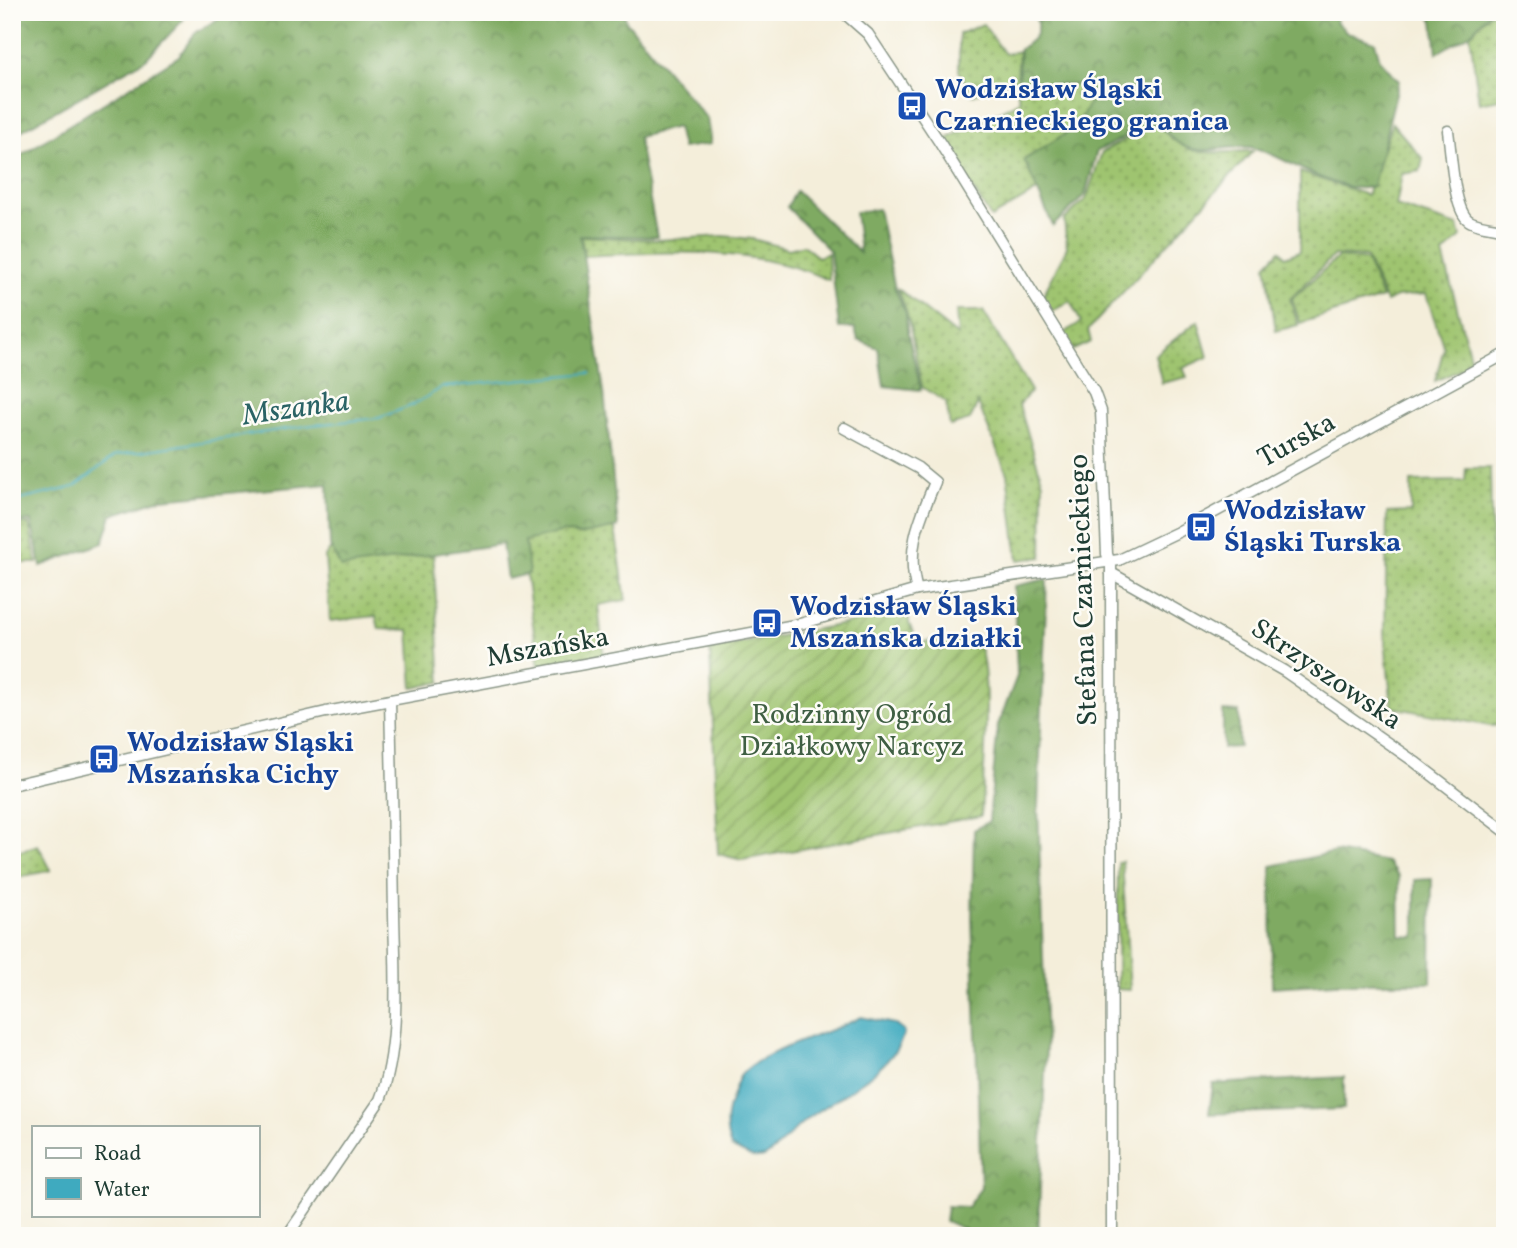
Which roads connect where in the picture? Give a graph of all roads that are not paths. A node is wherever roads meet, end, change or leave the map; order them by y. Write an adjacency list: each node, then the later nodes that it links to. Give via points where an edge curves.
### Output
1 (846, 15): 7 (street, Stefana Czarnieckiego, via 875,44 1094,392 1102,429)
2 (1448, 131): 3 (street, via 1464,215)
3 (1505, 230)
4 (1505, 354): 7 (street, Turska)
5 (844, 428): 8 (street, via 935,482 911,554)
6 (1093, 565): 7 (street, Turska); 8 (street, Mszańska)
7 (1110, 568): 11 (street, Skrzyszowska, via 1284,671); 13 (street, Stefana Czarnieckiego)
8 (917, 590): 9 (street, Mszańska, via 800,624)
9 (390, 700): 10 (street, Mszańska); 12 (street, via 394,995 385,1087)
10 (12, 785)
11 (1505, 831)
12 (287, 1236)
13 (1112, 1236)

